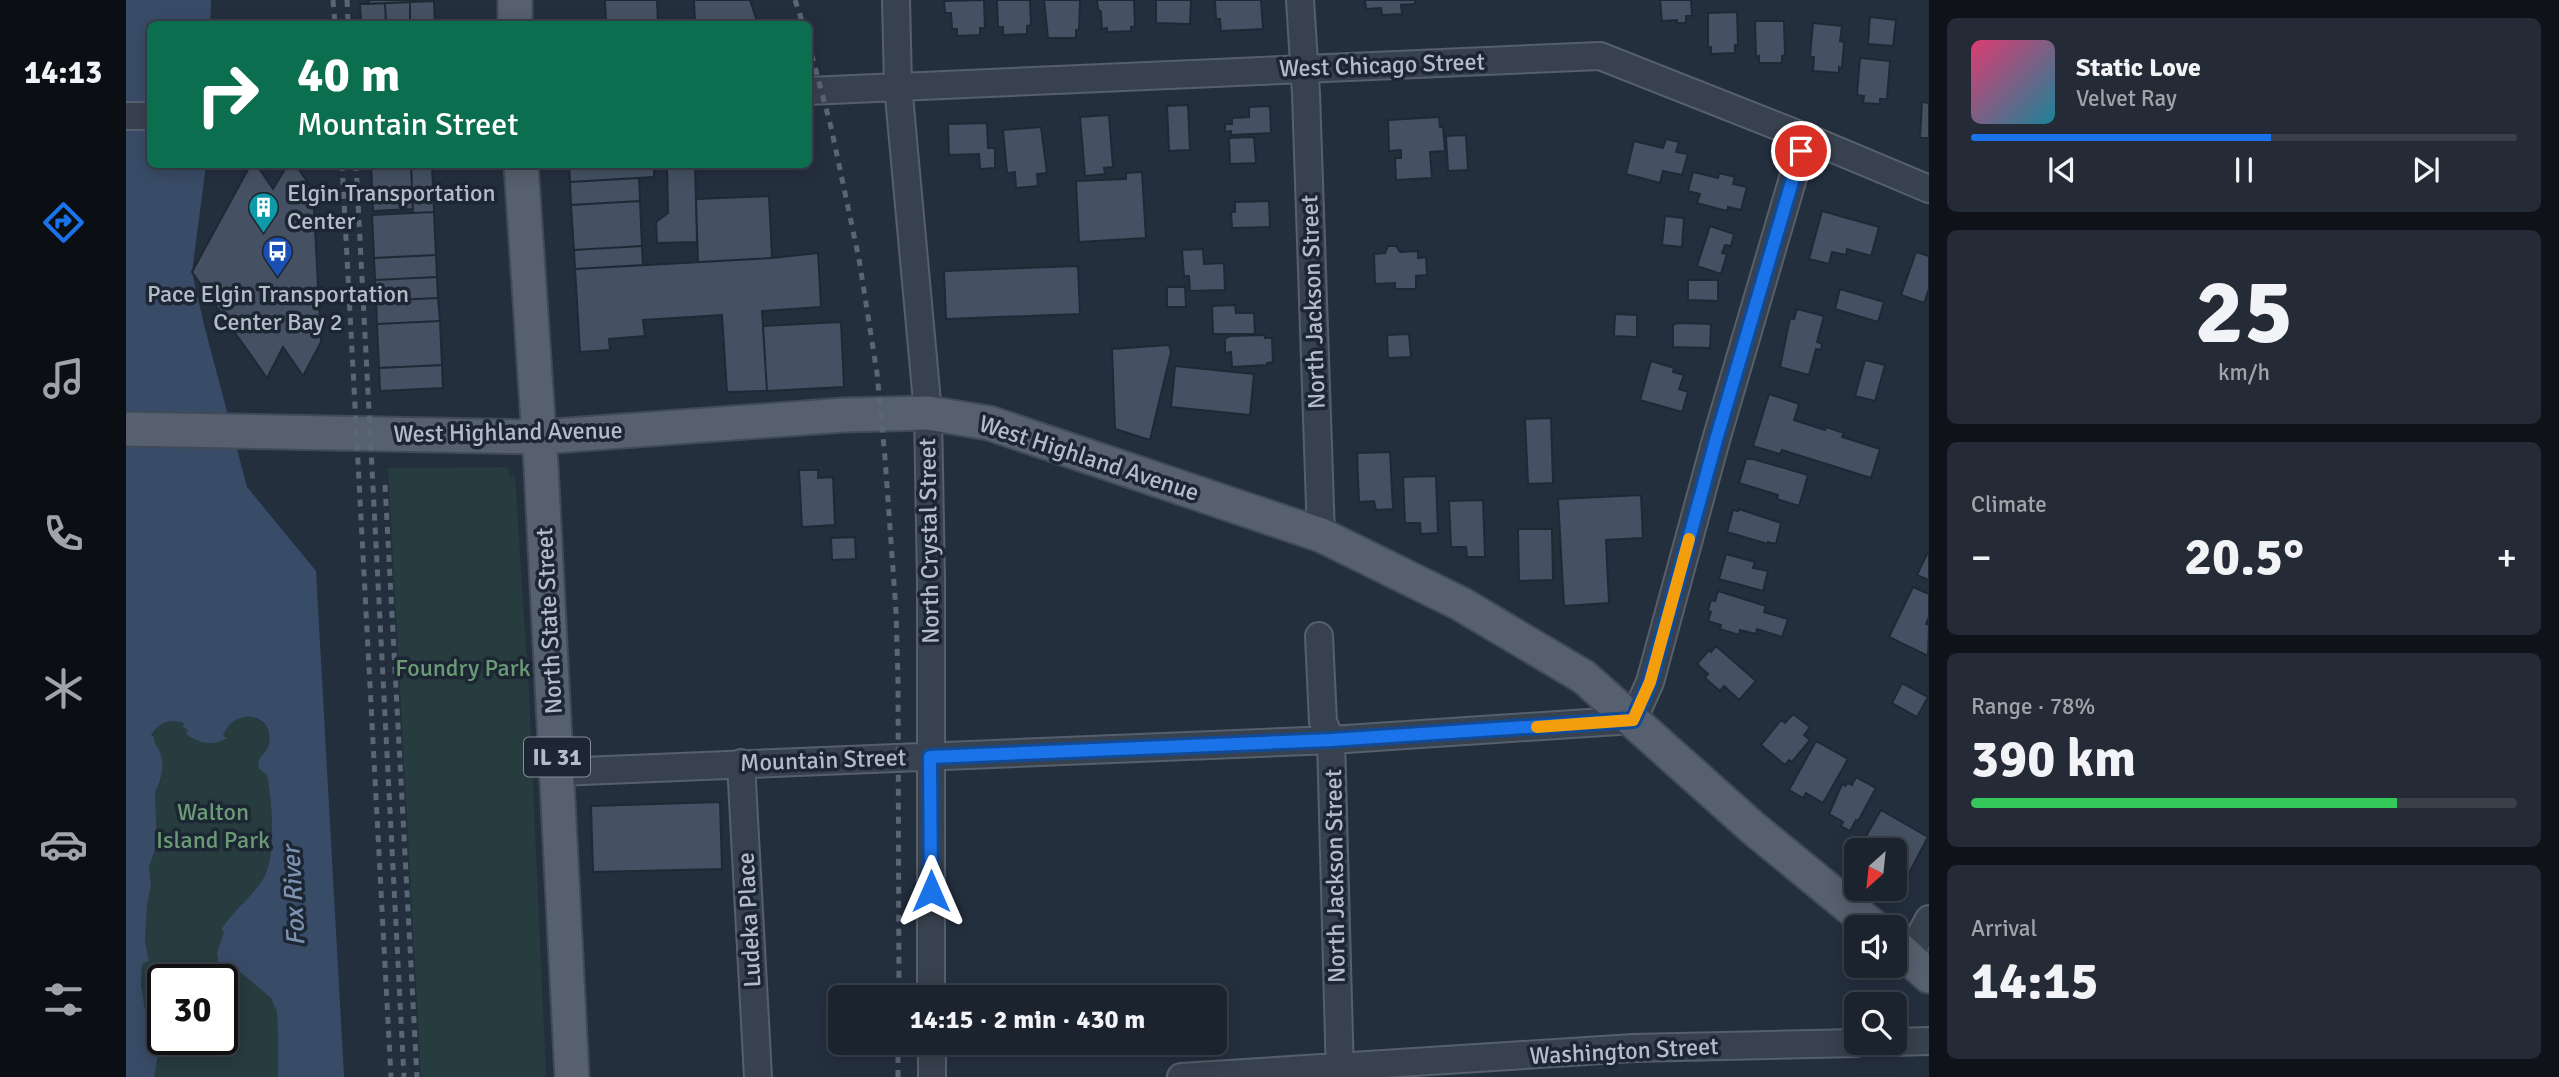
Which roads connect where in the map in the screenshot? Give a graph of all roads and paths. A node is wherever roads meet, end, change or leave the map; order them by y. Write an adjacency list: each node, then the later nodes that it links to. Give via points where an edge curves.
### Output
1 (515, 0): 4 (main road)
2 (895, 0): 6 (street, North Crystal Street)
3 (1300, 0): 5 (street, North Jackson Street)
4 (515, 21)
5 (1305, 69): 6 (street, West Chicago Street); 10 (street, West Chicago Street, via 1600,56); 16 (street, North Jackson Street)
6 (898, 85): 7 (street, West Chicago Street); 13 (street, North Crystal Street)
7 (812, 91)
8 (126, 116): 9 (street)
9 (147, 116)
10 (1805, 137): 12 (street, West Chicago Street); 18 (street, via 1650,682)
11 (521, 168): 15 (main road, North State Street / IL 31)
12 (1929, 189)
13 (928, 413): 15 (main road, West Highland Avenue); 16 (main road, West Highland Avenue, via 989,423); 20 (street, North Crystal Street)
14 (126, 429): 15 (main road, West Highland Avenue)
15 (540, 437): 22 (main road, North State Street / IL 31)
16 (1321, 535): 18 (main road, West Highland Avenue, via 1461,604 1584,677)
17 (1319, 636): 19 (street, North Jackson Street, via 1323,722)
18 (1633, 720): 19 (street, Mountain Street); 23 (main road, West Highland Avenue)
19 (1331, 740): 20 (street, Mountain Street); 31 (street, North Jackson Street)
20 (930, 757): 21 (street, Mountain Street); 26 (street, North Crystal Street)
21 (741, 763): 22 (street, Mountain Street); 33 (street, Ludeka Place)
22 (558, 772): 32 (main road, North State Street / IL 31)
23 (1859, 915)
24 (1929, 919): 25 (street)
25 (1911, 959)
26 (931, 985)
27 (1929, 1041): 29 (street)
28 (1844, 1042): 31 (street, Washington Street, via 1633,1048)
29 (1907, 1042)
30 (932, 1055): 34 (street)
31 (1340, 1072): 35 (street, Washington Street)
32 (572, 1077)
33 (758, 1077)
34 (932, 1077)
35 (1181, 1077)

